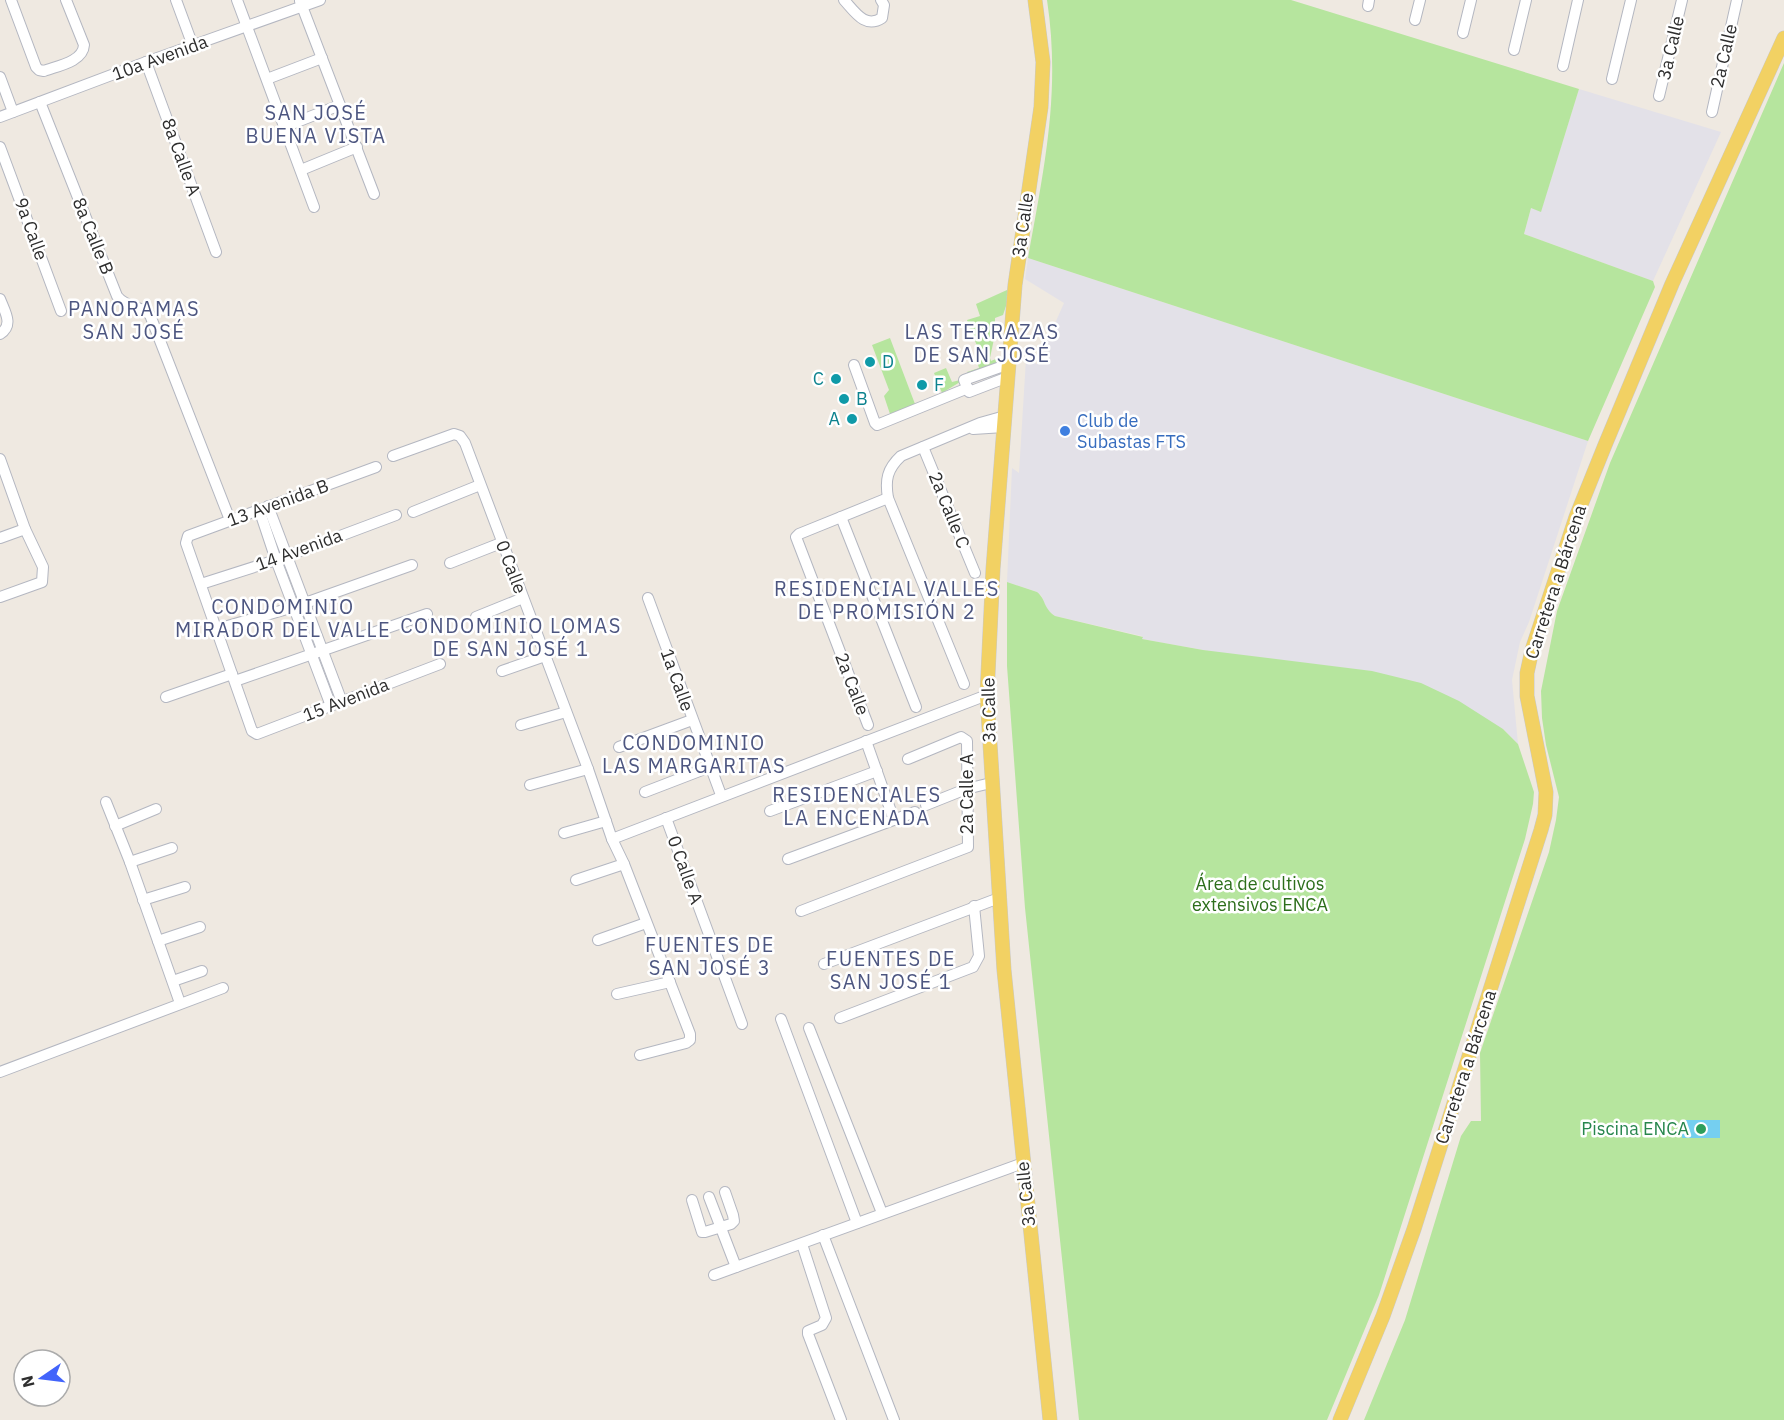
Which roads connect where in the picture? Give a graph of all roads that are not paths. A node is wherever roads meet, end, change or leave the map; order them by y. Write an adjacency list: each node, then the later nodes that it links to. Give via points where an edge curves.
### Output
1 (11, 0): 2 (street, via 36,67 44,71 84,52)
2 (66, 0)
3 (176, 0): 21 (street)
4 (237, 0): 18 (street)
5 (320, 0): 16 (street, 10a Avenida)
6 (844, 0): 7 (street, via 868,22 882,18)
7 (881, 0)
8 (1035, 0): 46 (main road, 3a Calle, via 1043,62 1041,107 1015,285)
9 (1420, 0): 17 (street)
10 (1471, 0): 19 (street)
11 (1526, 0): 22 (street)
12 (1578, 0): 25 (street)
13 (1631, 0): 28 (street)
14 (1682, 0): 29 (street, 3a Calle)
15 (1737, 0): 33 (street, 2a Calle)
16 (300, 3): 18 (street, 10a Avenida); 23 (street)
17 (1415, 20)
18 (247, 27): 21 (street, 10a Avenida); 27 (street)
19 (1463, 33)
20 (1784, 38): 152 (main road, Carretera a Bárcena, via 1672,284 1605,445 1576,517 1532,650 1527,696 1546,792 1545,814 1414,1230)
21 (193, 46): 24 (street, 10a Avenida)
22 (1514, 50)
23 (322, 58): 27 (street); 31 (street)
24 (146, 62): 30 (street, 10a Avenida); 41 (street, 8a Calle A)
25 (1563, 66)
26 (0, 77): 32 (street)
27 (267, 79): 35 (street)
28 (1612, 79)
29 (1659, 96)
30 (40, 102): 32 (street, 10a Avenida); 59 (street, 8a Calle B, via 117,296 124,304 150,315)
31 (340, 105): 35 (street); 37 (street)
32 (13, 112): 34 (street, 10a Avenida)
33 (1712, 112)
34 (0, 117)
35 (284, 127): 38 (street)
36 (0, 147): 43 (street, 9a Calle)
37 (357, 147): 38 (street); 39 (street)
38 (301, 170): 40 (street)
39 (374, 194)
40 (314, 207)
41 (216, 252)
42 (0, 299): 44 (street, via 9,324)
43 (61, 311)
44 (0, 334)
45 (854, 365): 46 (street, via 877,425)
46 (1008, 371): 47 (main road, 3a Calle)
47 (1004, 422): 48 (street, via 964,430); 81 (main road, 3a Calle)
48 (923, 447): 54 (street, via 893,463 886,485); 66 (street, 2a Calle C)
49 (393, 456): 52 (street, 0 Calle, via 460,436)
50 (0, 459): 53 (street)
51 (376, 467): 55 (street, 13 Avenida B)
52 (480, 486): 56 (street); 62 (street, 0 Calle)
53 (5, 487): 60 (street)
54 (888, 498): 58 (street); 80 (street)
55 (264, 507): 59 (street, 13 Avenida B); 63 (street)
56 (413, 512)
57 (396, 515): 63 (street, 14 Avenida)
58 (842, 517): 84 (street); 88 (street, 2a Calle, via 796,537)
59 (230, 520): 67 (street, 13 Avenida B, via 188,536 186,543)
60 (25, 529): 61 (street); 68 (street, via 43,567 42,582)
61 (0, 538)
62 (501, 543): 64 (street); 69 (street, 0 Calle)
63 (281, 557): 67 (street, 14 Avenida); 71 (street)
64 (450, 563)
65 (412, 565): 71 (street)
66 (975, 573)
67 (201, 584): 74 (street)
68 (0, 597)
69 (523, 598): 73 (street); 76 (street, 0 Calle)
70 (648, 598): 86 (street, 1a Calle)
71 (299, 605): 74 (street); 75 (street)
72 (427, 614): 75 (street)
73 (476, 617)
74 (217, 629): 79 (street)
75 (317, 653): 79 (street); 83 (street)
76 (545, 656): 78 (street); 85 (street, 0 Calle)
77 (440, 664): 83 (street, 15 Avenida)
78 (502, 671)
79 (234, 677): 82 (street); 83 (street, 15 Avenida, via 252,731 257,734)
80 (964, 684)
81 (987, 695): 89 (street); 95 (main road, 3a Calle)
82 (166, 697)
83 (336, 704)
84 (916, 707)
85 (566, 712): 87 (street); 93 (street, 0 Calle)
86 (692, 720): 90 (street); 92 (street, 1a Calle)
87 (521, 725)
88 (868, 725)
89 (866, 741): 94 (street, 2a Calle); 99 (street)
90 (619, 747)
91 (908, 759): 97 (street, 2a Calle A, via 960,737 967,741)
92 (710, 767): 98 (street); 99 (street, 1a Calle)
93 (588, 769): 96 (street); 107 (street, 0 Calle)
94 (877, 771): 103 (street); 106 (street, 2a Calle)
95 (991, 783): 97 (street); 117 (main road, 3a Calle)
96 (530, 785)
97 (966, 789): 101 (street); 120 (street, 2a Calle A, via 968,847)
98 (645, 792)
99 (721, 795): 105 (street)
100 (106, 802): 108 (street)
101 (926, 805)
102 (156, 808): 108 (street)
103 (770, 811)
104 (915, 812): 106 (street)
105 (666, 818): 110 (street); 134 (street, 0 Calle A)
106 (894, 820): 112 (street)
107 (606, 821): 109 (street); 110 (street, 0 Calle)
108 (115, 826): 113 (street)
109 (564, 832)
110 (612, 839): 114 (street, 0 Calle)
111 (172, 848): 113 (street)
112 (788, 859)
113 (130, 862): 118 (street)
114 (624, 864): 115 (street); 121 (street, 0 Calle)
115 (576, 880)
116 (185, 887): 118 (street)
117 (999, 897): 119 (street); 138 (main road, 3a Calle)
118 (143, 900): 124 (street)
119 (974, 906): 125 (street); 132 (street, via 979,956 973,968)
120 (801, 911)
121 (646, 923): 123 (street); 128 (street, 0 Calle)
122 (200, 927): 124 (street)
123 (598, 940)
124 (159, 941): 127 (street)
125 (824, 964)
126 (202, 971): 127 (street)
127 (173, 981): 131 (street)
128 (670, 982): 130 (street); 136 (street, 0 Calle, via 690,1040)
129 (223, 988): 131 (street)
130 (617, 994)
131 (180, 1003): 137 (street)
132 (840, 1018)
133 (781, 1019): 143 (street)
134 (742, 1024)
135 (809, 1028): 142 (street)
136 (640, 1055)
137 (0, 1072)
138 (1023, 1163): 142 (street); 151 (main road, 3a Calle)
139 (725, 1192): 144 (street, via 734,1221)
140 (709, 1197): 144 (street)
141 (692, 1200): 144 (street, via 702,1232)
142 (882, 1214): 143 (street)
143 (857, 1223): 145 (street)
144 (721, 1227): 147 (street)
145 (824, 1235): 146 (street); 150 (street)
146 (802, 1244): 147 (street); 149 (street, via 826,1318 808,1334)
147 (736, 1267): 148 (street)
148 (714, 1275)
149 (841, 1420)
150 (894, 1420)
151 (1050, 1420)
152 (1340, 1420)

